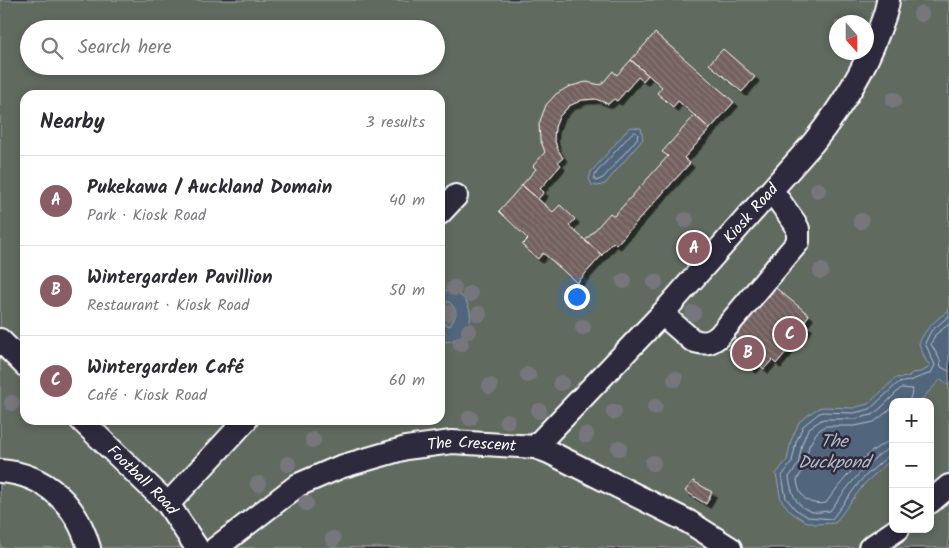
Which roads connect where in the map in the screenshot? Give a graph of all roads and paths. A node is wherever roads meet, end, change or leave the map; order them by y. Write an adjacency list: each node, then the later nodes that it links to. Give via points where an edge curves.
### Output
1 (888, 0): 2 (street, Kiosk Road, via 873,47 855,84 813,143)
2 (772, 190): 5 (street, Kiosk Road); 5 (street, via 795,223 798,242 719,336 709,343 697,342)
3 (456, 196): 4 (street)
4 (445, 208)
5 (662, 314): 10 (street, Kiosk Road)
6 (0, 340): 7 (street)
7 (20, 360)
8 (86, 425): 14 (street, Football Road)
9 (241, 425): 14 (street)
10 (535, 447): 17 (street, The Crescent, via 452,442 406,448 340,467 298,485); 18 (street, The Crescent, via 689,522)
11 (0, 471): 15 (street, via 26,475 55,491 77,519)
12 (949, 486): 13 (street)
13 (934, 499)
14 (168, 504): 16 (street, Football Road)
15 (89, 548)
16 (197, 548)
17 (216, 548)
18 (730, 548)

